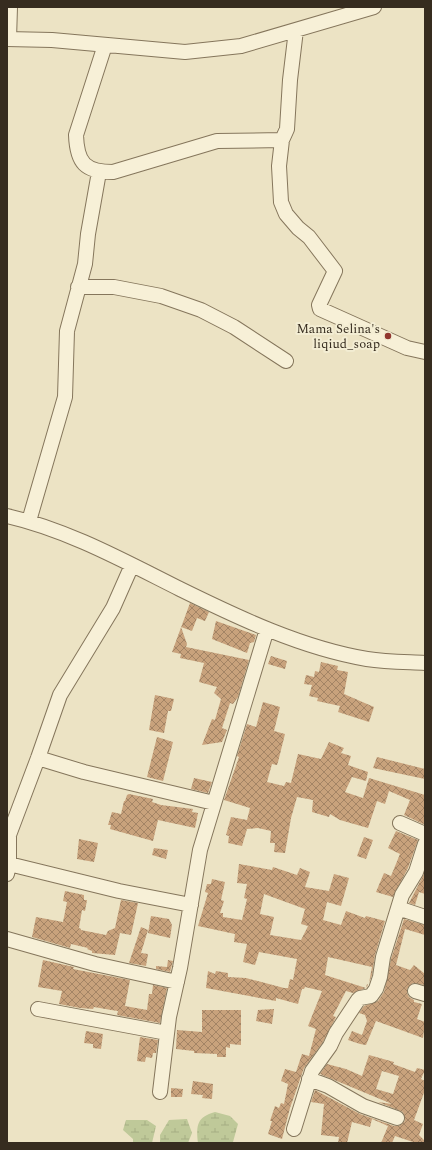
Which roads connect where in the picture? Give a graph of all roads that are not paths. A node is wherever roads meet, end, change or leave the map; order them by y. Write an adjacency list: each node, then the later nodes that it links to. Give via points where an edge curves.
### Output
1 (10, 7): 4 (street)
2 (374, 7): 3 (street)
3 (296, 30): 5 (street, via 241,46 185,52); 6 (street, via 287,129)
4 (8, 39): 5 (street)
5 (104, 45): 7 (street, via 76,135 76,146 81,162 91,170)
6 (282, 140): 7 (street, via 217,141 138,166 113,172); 9 (street, via 279,185 286,214 323,253 334,271 319,305 320,309 407,348)
7 (99, 172): 8 (street, via 85,264)
8 (78, 287): 10 (street, via 114,287 161,296 201,310 234,327); 12 (street, via 67,331 65,397)
9 (425, 352)
10 (286, 361)
11 (7, 516): 12 (street)
12 (29, 521): 13 (street)
13 (132, 565): 14 (street); 16 (street, via 113,608 60,695)
14 (267, 628): 15 (street, via 299,641 369,660); 17 (street)
15 (425, 663)
16 (38, 758): 17 (street); 21 (street, via 9,834)
17 (214, 804): 22 (street, via 200,850)
18 (400, 823): 19 (street)
19 (425, 834)
20 (425, 844): 23 (street, via 416,872 402,895)
21 (8, 869): 22 (street)
22 (191, 905): 26 (street)
23 (398, 908): 24 (street); 29 (street, via 376,989 371,996 358,1000)
24 (425, 917)
25 (7, 939): 26 (street, via 95,964)
26 (177, 982): 28 (street)
27 (38, 1009): 28 (street)
28 (167, 1033): 30 (street)
29 (309, 1079): 31 (street, via 328,1086 363,1106); 32 (street)
30 (160, 1092)
31 (397, 1118)
32 (294, 1130)

